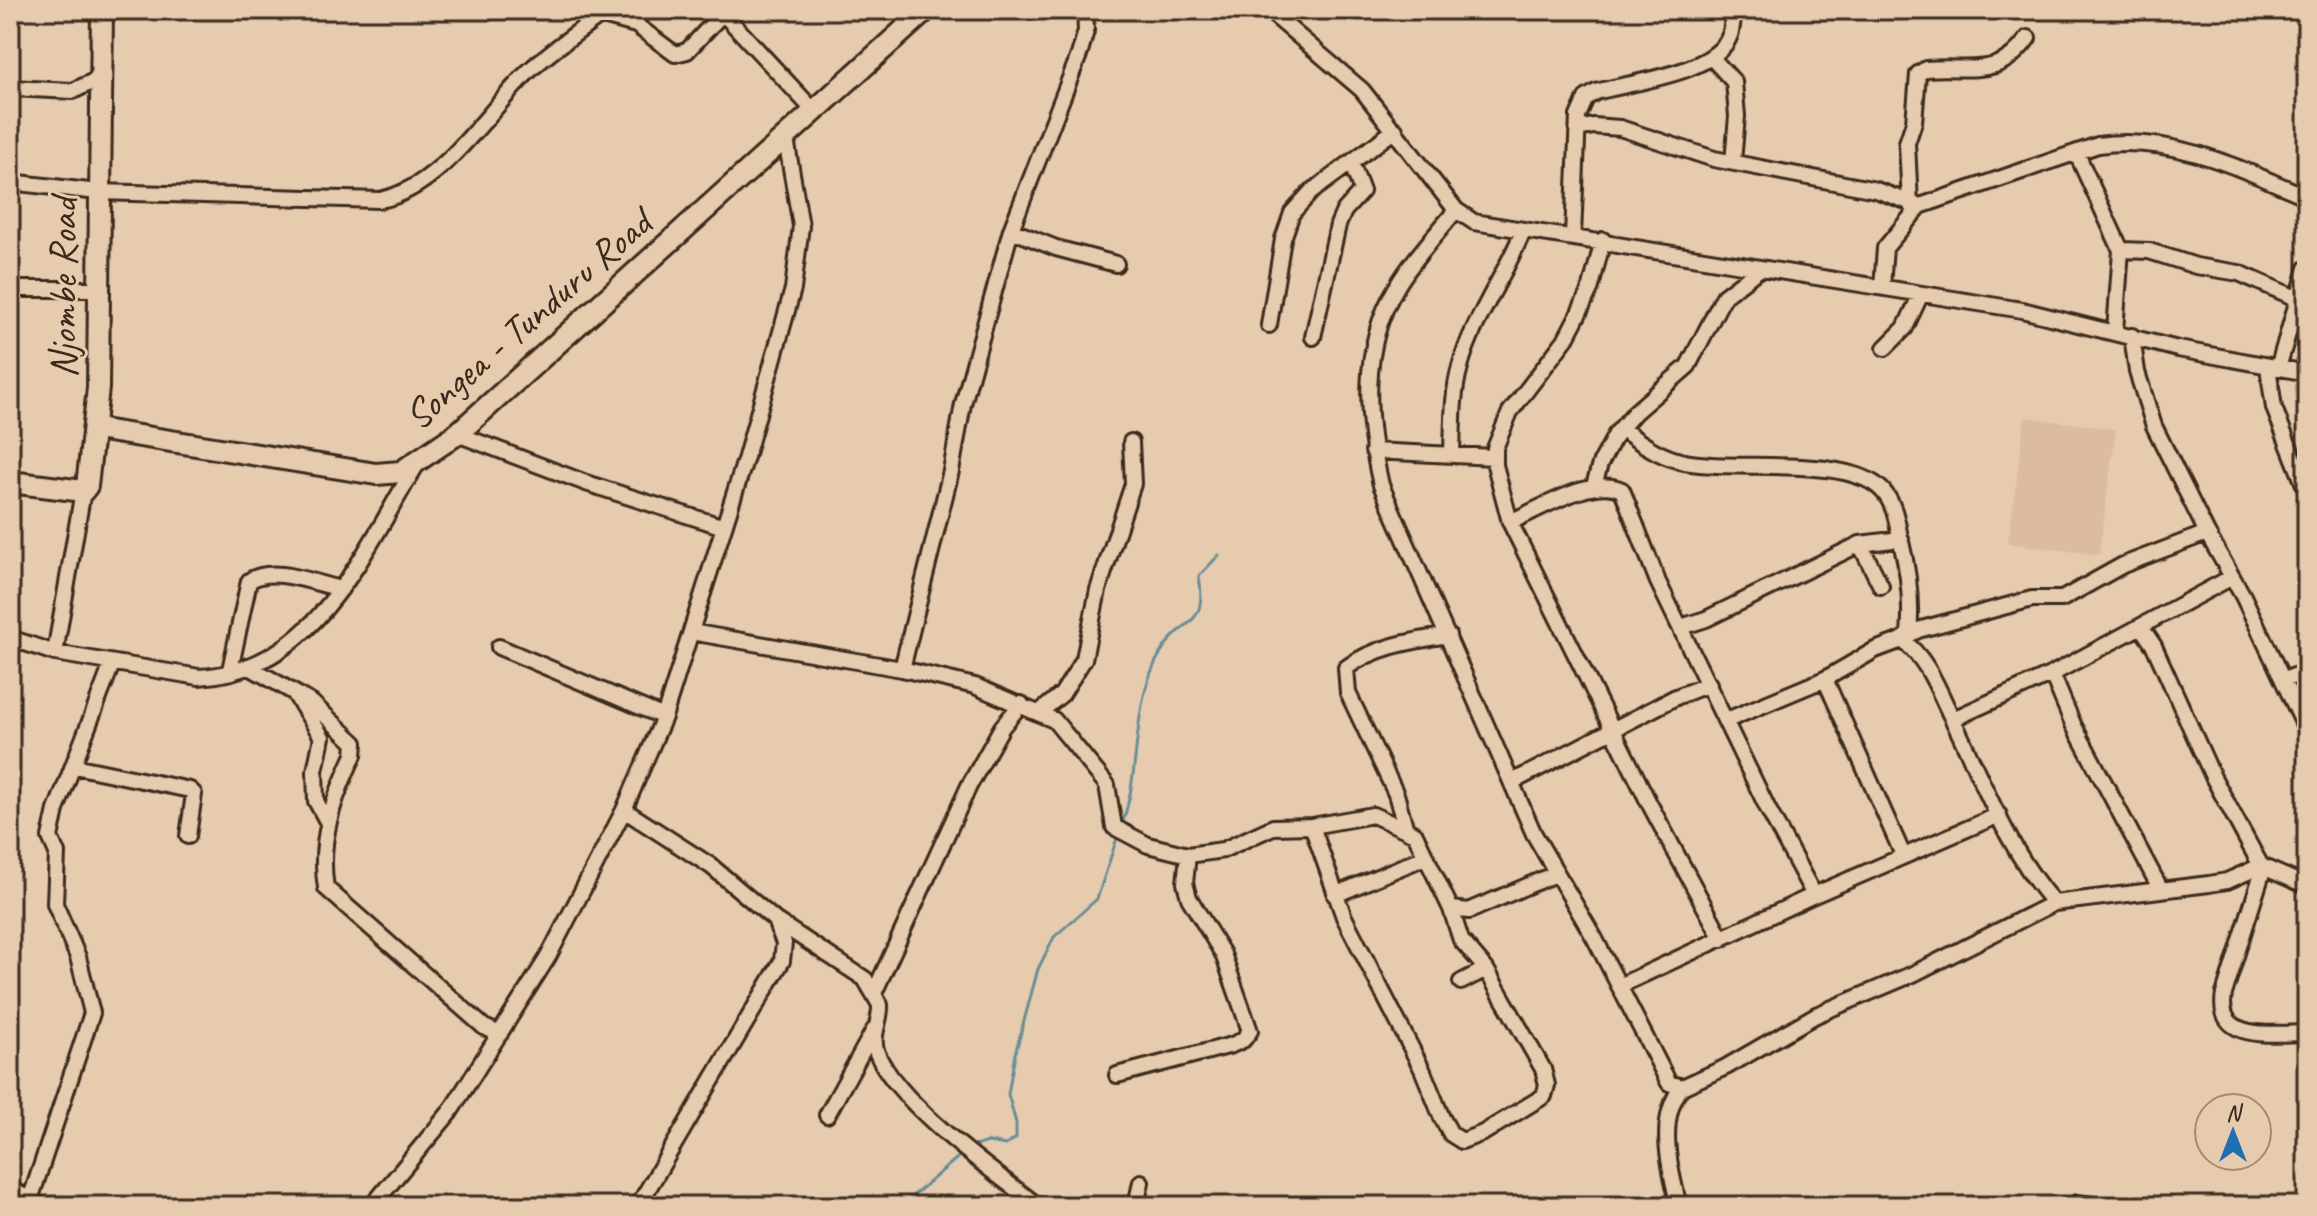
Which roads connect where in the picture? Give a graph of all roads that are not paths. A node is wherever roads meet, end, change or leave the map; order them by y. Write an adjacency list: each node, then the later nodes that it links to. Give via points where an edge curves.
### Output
1 (102, 10): 11 (highway, Njombe Road)
2 (581, 10): 8 (street)
3 (926, 10): 13 (highway, Songea - Tunduru Road)
4 (1085, 10): 25 (street, via 1079,55)
5 (1268, 10): 15 (street, via 1362,90)
6 (1734, 10): 10 (street, via 1731,34)
7 (722, 12): 8 (street, via 687,51 675,54 636,25); 13 (street)
8 (601, 15): 21 (street, via 531,69 431,177 397,197)
9 (2028, 38): 23 (street, via 2007,62 1918,74 1907,143)
10 (1712, 58): 14 (street, via 1692,69 1596,92 1580,107); 18 (street, via 1734,82)
11 (100, 78): 12 (street, via 73,91); 21 (highway, Njombe Road)
12 (10, 88)
13 (816, 113): 16 (highway, Songea - Tunduru Road)
14 (1578, 129): 18 (street, via 1620,128); 27 (street)
15 (1395, 130): 19 (street); 24 (street)
16 (786, 139): 47 (highway, Songea - Tunduru Road); 58 (street, via 801,226 793,289)
17 (2077, 154): 22 (street, via 2098,145 2147,143 2238,167); 23 (street); 29 (street)
18 (1733, 162): 23 (street, via 1876,190)
19 (1352, 165): 38 (street, via 1311,192 1292,213); 41 (street, via 1362,191 1338,225)
20 (10, 182): 21 (street)
21 (98, 192): 35 (highway, Njombe Road)
22 (2307, 197)
23 (1915, 205): 33 (street, via 1885,248)
24 (1456, 210): 26 (street, via 1474,222); 49 (street, via 1395,290 1372,345 1368,379)
25 (1011, 230): 30 (street); 75 (street, via 963,404)
26 (1523, 231): 27 (street); 50 (street, via 1460,365)
27 (1573, 236): 28 (street)
28 (1603, 240): 32 (street); 51 (street, via 1578,315 1510,412)
29 (2121, 250): 37 (street, via 2149,251 2239,273); 39 (street)
30 (1116, 264)
31 (2307, 268): 37 (street)
32 (1758, 270): 33 (street); 45 (street, via 1724,296 1688,366)
33 (1882, 287): 36 (street)
34 (10, 289): 35 (street)
35 (100, 289): 46 (highway, Njombe Road)
36 (1921, 294): 39 (street); 42 (street, via 1905,328)
37 (2296, 298): 43 (street)
38 (1269, 325)
39 (2115, 331): 40 (street)
40 (2132, 336): 43 (street); 59 (street, via 2154,426)
41 (1313, 337)
42 (1885, 348)
43 (2273, 367): 44 (street); 56 (street, via 2274,408)
44 (2307, 373)
45 (1621, 428): 54 (street); 60 (street, via 1681,461 1792,465 1871,480 1891,502)
46 (96, 429): 52 (highway, Songea - Tunduru Road, via 376,474 401,472); 55 (highway, Njombe Road)
47 (457, 434): 52 (highway, Songea - Tunduru Road); 58 (street)
48 (1131, 442): 84 (street, via 1133,484 1098,590 1084,659 1062,694)
49 (1373, 451): 50 (street); 68 (street, via 1381,485)
50 (1452, 454): 51 (street)
51 (1494, 457): 57 (street)
52 (419, 461): 64 (street)
53 (10, 482): 55 (highway)
54 (1594, 486): 57 (street); 65 (street, via 1622,490)
55 (83, 491): 72 (street)
56 (2307, 492)
57 (1510, 522): 88 (street)
58 (724, 527): 67 (street)
59 (2207, 533): 62 (street); 69 (street, via 2103,574 2062,599 2032,599)
60 (1901, 539): 61 (street); 69 (street, via 1910,592)
61 (1860, 544): 63 (street); 65 (street)
62 (2232, 577): 66 (street); 80 (street)
63 (1881, 586)
64 (341, 589): 74 (street, via 300,637); 76 (street, via 276,574 261,573 249,581)
65 (1681, 627): 81 (street)
66 (2141, 627): 78 (street); 103 (street, via 2213,777)
67 (691, 632): 75 (street); 85 (street)
68 (1448, 635): 91 (street); 92 (street, via 1380,650 1346,668 1358,721)
69 (1905, 637): 79 (street); 86 (street)
70 (10, 638): 72 (street)
71 (499, 647): 85 (street)
72 (55, 653): 73 (street)
73 (112, 664): 76 (street, via 199,677); 90 (street)
74 (248, 666): 76 (street); 82 (street)
75 (902, 669): 83 (street, via 975,686)
76 (230, 670)
77 (2307, 671): 80 (street)
78 (2052, 674): 86 (street); 106 (street)
79 (1825, 679): 87 (street); 101 (street)
80 (2284, 680): 89 (street)
81 (1709, 684): 87 (street); 88 (street)
82 (293, 692): 96 (street, via 322,737 316,801); 96 (street, via 355,743)
83 (1021, 704): 84 (street); 118 (street, via 969,786)
84 (1040, 712): 100 (street, via 1065,730 1107,785 1119,831)
85 (664, 717): 93 (street)
86 (1953, 719): 95 (street)
87 (1727, 720): 108 (street)
88 (1615, 731): 91 (street); 113 (street)
89 (2307, 731)
90 (74, 766): 99 (street, via 190,790 194,794); 127 (street, via 50,837 57,853 55,904 78,957 92,1013)
91 (1512, 782): 104 (street)
92 (1396, 794): 94 (street); 98 (street)
93 (624, 810): 112 (street, via 711,866); 121 (street, via 548,957)
94 (1373, 815): 97 (street); 98 (street)
95 (1999, 815): 101 (street); 109 (street, via 2036,882)
96 (328, 823): 121 (street, via 322,865 326,888 484,1027)
97 (1312, 826): 100 (street, via 1273,827 1223,850); 107 (street)
98 (1406, 830): 102 (street, via 1415,834)
99 (188, 836)
100 (1188, 855): 122 (street, via 1189,898 1223,954 1250,1031 1232,1045)
101 (1903, 855): 108 (street)
102 (1425, 857): 107 (street); 110 (street)
103 (2263, 866): 105 (street); 106 (street, via 2227,881); 120 (street, via 2222,1013 2232,1026 2256,1032)
104 (1555, 874): 111 (street); 117 (street)
105 (2307, 886)
106 (2160, 888): 109 (street)
107 (1335, 895): 115 (street, via 1442,1118 1462,1141 1547,1091 1543,1069)
108 (1814, 895): 113 (street)
109 (2054, 903): 123 (street, via 1913,974 1816,1015)
110 (1451, 909): 111 (street); 114 (street)
111 (1469, 911): 114 (street)
112 (775, 920): 118 (street); 130 (street, via 784,943 782,961)
113 (1722, 939): 117 (street)
114 (1461, 940): 115 (street)
115 (1486, 969): 116 (street)
116 (1461, 982)
117 (1619, 986): 123 (street, via 1669,1083)
118 (875, 991): 119 (street, via 881,1014)
119 (875, 1030): 124 (street); 131 (street, via 877,1052 909,1096 952,1138)
120 (2307, 1033)
121 (500, 1034): 129 (street, via 450,1112)
122 (1117, 1075)
123 (1682, 1087): 133 (street, via 1672,1100 1668,1120)
124 (827, 1115)
125 (1141, 1182): 132 (street)
126 (10, 1189): 127 (street)
127 (36, 1203)
128 (2077, 1203): 134 (street)
129 (372, 1206)
130 (638, 1206)
131 (1038, 1206)
132 (1136, 1206)
133 (1679, 1206)
134 (2099, 1206)

